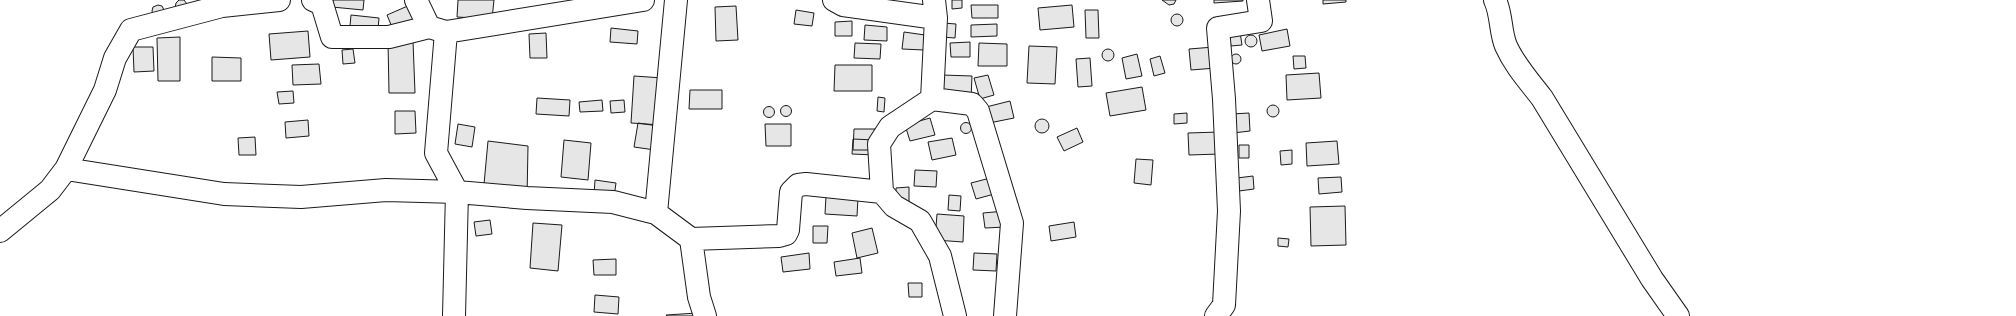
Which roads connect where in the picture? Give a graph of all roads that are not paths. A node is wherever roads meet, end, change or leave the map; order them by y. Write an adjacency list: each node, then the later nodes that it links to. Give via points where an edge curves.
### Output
1 (279, 0): 9 (street)
2 (313, 0): 11 (street, via 322,4 332,37 389,37)
3 (416, 0): 11 (street)
4 (643, 0): 11 (street)
5 (676, 0): 16 (street)
6 (834, 0): 10 (street, via 843,5)
7 (1258, 0): 23 (street, via 1261,21 1218,28 1229,211 1224,305)
8 (1496, 0): 24 (street, via 1505,45 1520,72 1542,98 1652,279)
9 (216, 3): 13 (street, via 131,30 115,58 105,90)
10 (935, 9): 12 (street)
11 (437, 30): 14 (street, via 436,153)
12 (932, 100): 15 (street, via 890,127 879,144); 22 (street, via 972,104 978,111 1012,223)
13 (66, 169): 14 (street, via 224,194 301,197 386,190); 17 (street, via 50,190)
14 (457, 192): 16 (street, via 613,202); 19 (street)
15 (882, 192): 18 (street, via 798,185 791,192 786,234); 21 (street, via 894,206 920,221 940,256)
16 (656, 213): 18 (street)
17 (0, 232)
18 (691, 239): 20 (street, via 699,297)
19 (454, 316)
20 (705, 316)
21 (955, 316)
22 (1004, 316)
23 (1216, 316)
24 (1678, 316)

